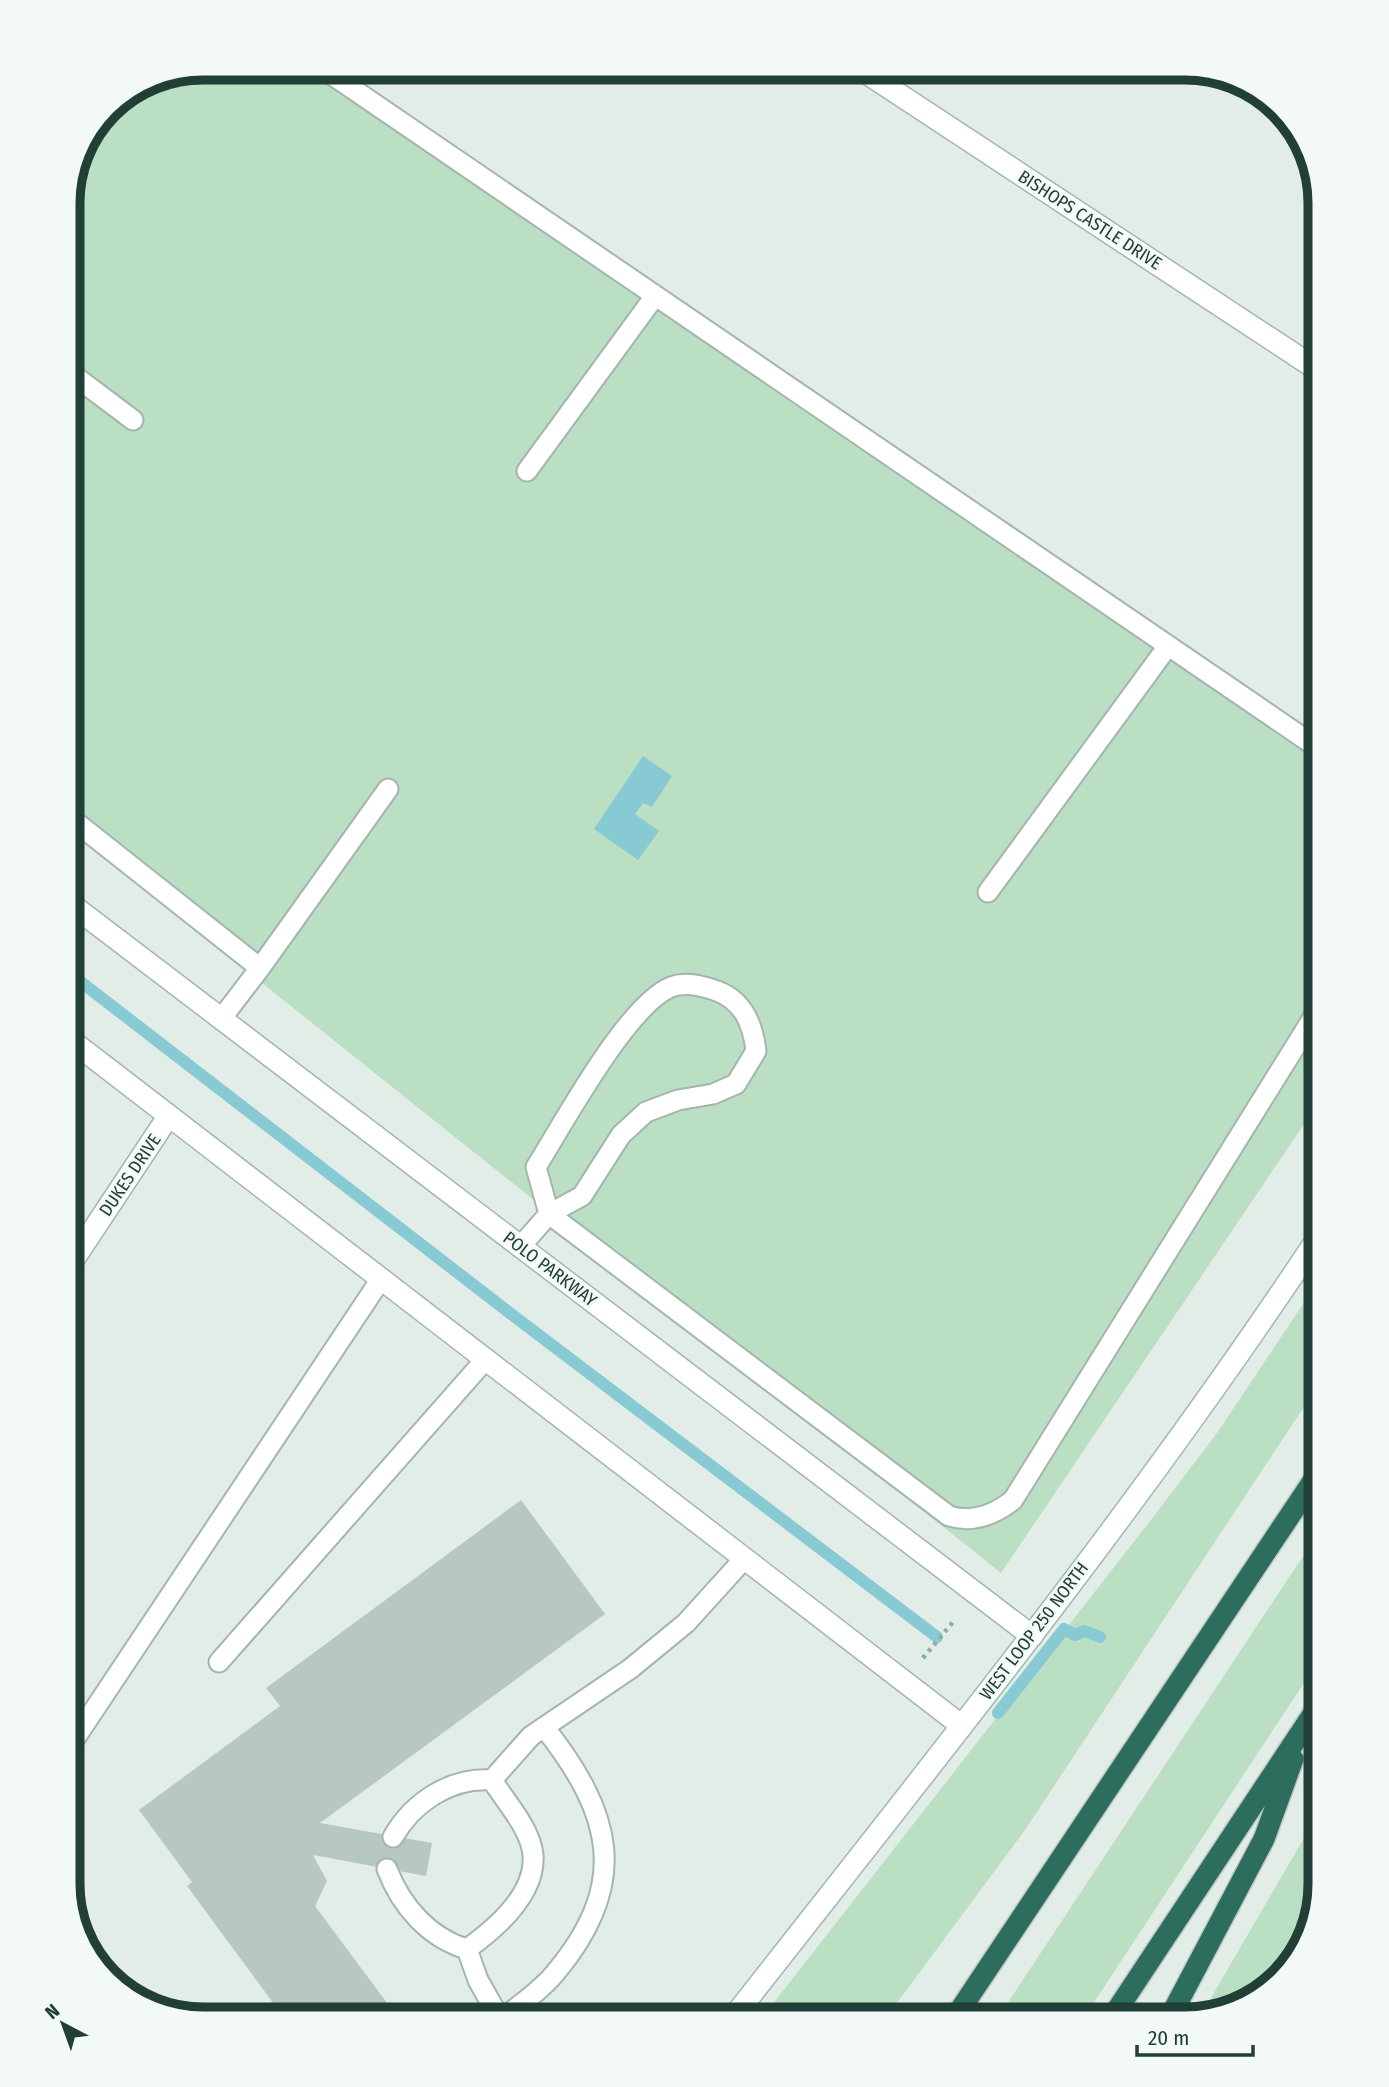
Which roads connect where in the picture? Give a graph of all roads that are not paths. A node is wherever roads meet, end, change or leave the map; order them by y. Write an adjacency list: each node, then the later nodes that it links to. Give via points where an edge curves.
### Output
1 (340, 80): 3 (lane)
2 (878, 81): 4 (street, BISHOPS CASTLE DRIVE)
3 (656, 296): 7 (lane); 8 (lane)
4 (1308, 363)
5 (81, 381): 6 (lane)
6 (133, 420)
7 (527, 471)
8 (1168, 646): 9 (lane); 12 (lane)
9 (1308, 741)
10 (388, 789): 14 (lane)
11 (81, 826): 14 (lane)
12 (988, 892)
13 (81, 912): 15 (street, POLO PARKWAY)
14 (260, 968): 15 (lane)
15 (220, 1019): 20 (street, POLO PARKWAY)
16 (1308, 1026): 19 (lane, via 1013,1500 982,1517 962,1520 949,1516)
17 (80, 1048): 18 (street)
18 (169, 1117): 21 (street, DUKES DRIVE); 23 (street)
19 (549, 1214): 19 (lane, via 582,1196 621,1135 646,1112 736,1084 756,1051 751,1024 725,994 698,984 671,987 631,1018 536,1167); 20 (lane)
20 (520, 1247): 27 (street, POLO PARKWAY)
21 (80, 1249)
22 (1308, 1253): 27 (street, WEST LOOP 250 NORTH, via 1252,1338)
23 (381, 1279): 24 (street); 33 (lane)
24 (485, 1360): 26 (street); 28 (lane)
25 (1308, 1488): 37 (highway)
26 (744, 1559): 31 (street); 32 (lane, via 686,1623 630,1670)
27 (1032, 1636): 31 (street, WEST LOOP 250 NORTH)
28 (219, 1662)
29 (1308, 1722): 30 (highway)
30 (1306, 1725): 44 (highway); 45 (highway, via 1264,1839)
31 (962, 1726): 41 (street, WEST LOOP 250 NORTH)
32 (544, 1727): 34 (lane); 40 (lane, via 585,1784 597,1816 604,1865 599,1902 582,1936 554,1974)
33 (80, 1731)
34 (492, 1780): 35 (lane, via 477,1779 420,1802 405,1815); 38 (lane, via 527,1836 533,1855 531,1874 518,1900)
35 (393, 1836)
36 (387, 1869): 38 (lane, via 394,1888 415,1917 449,1943)
37 (1025, 1913): 42 (highway); 43 (highway)
38 (467, 1949): 39 (lane)
39 (494, 2006)
40 (517, 2006)
41 (742, 2007)
42 (952, 2007)
43 (962, 2007)
44 (1119, 2007)
45 (1175, 2007)

